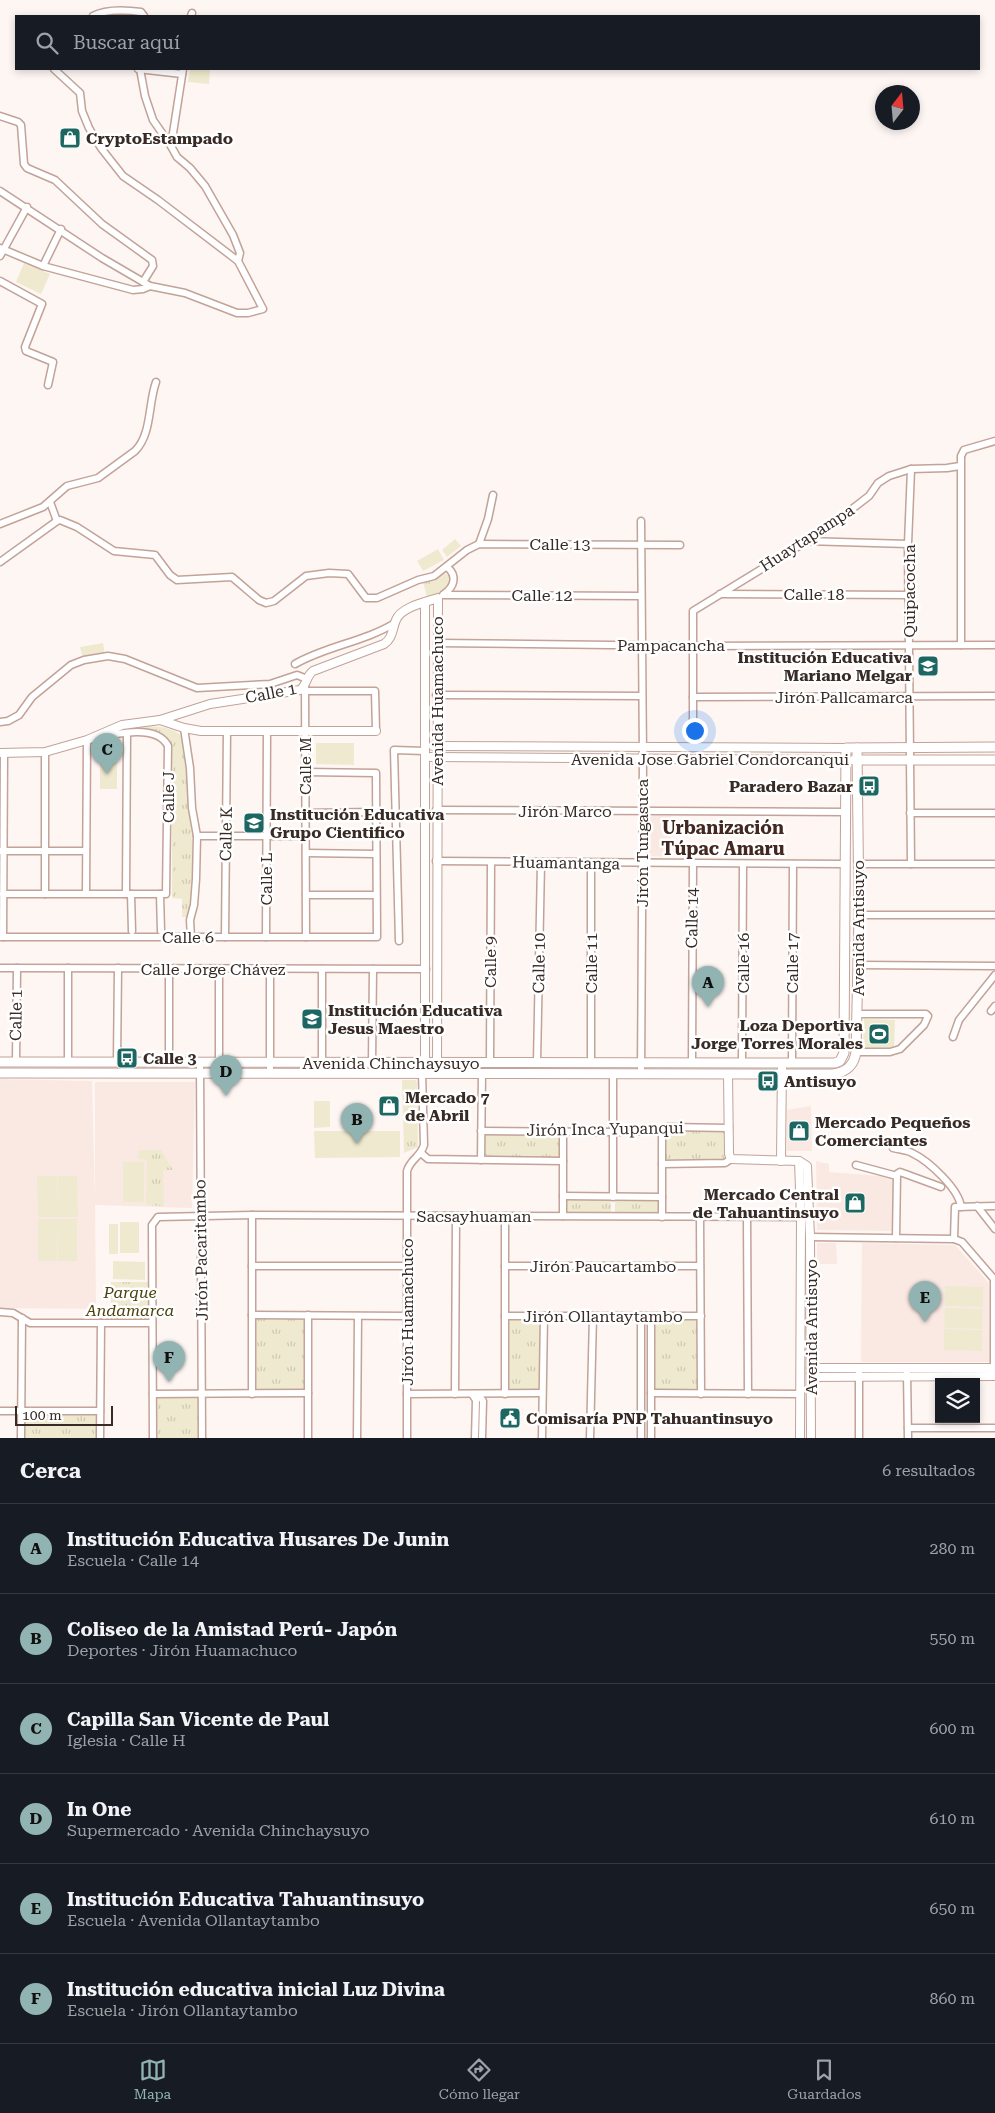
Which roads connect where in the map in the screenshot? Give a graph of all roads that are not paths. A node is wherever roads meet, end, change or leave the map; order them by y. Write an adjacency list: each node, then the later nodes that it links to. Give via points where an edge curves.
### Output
1 (96, 15): 2 (street, via 128,11)
2 (143, 15)
3 (55, 70): 13 (street, via 80,93 82,112 89,128 123,176)
4 (140, 70): 8 (street, via 152,120)
5 (161, 70): 6 (street)
6 (182, 71): 8 (street)
7 (0, 116): 16 (street, via 21,125 27,168 55,180 102,224 152,260 153,266)
8 (171, 146): 13 (street, via 204,186 234,235 240,253)
9 (0, 191): 10 (street)
10 (27, 207): 11 (street); 12 (street)
11 (61, 229): 14 (street); 16 (street)
12 (1, 252): 14 (street)
13 (238, 261): 17 (street, via 264,309 237,313 173,289)
14 (43, 266): 17 (street, via 133,290)
15 (0, 281): 19 (street, via 42,304 25,347 26,351 53,362)
16 (143, 282): 17 (street)
17 (150, 286)
18 (156, 382): 24 (street, via 146,434 140,446 108,472 93,481 67,486)
19 (48, 385)
20 (995, 441): 21 (street, via 964,450)
21 (960, 466): 22 (street, Huaytapampa); 44 (street)
22 (911, 469): 28 (street, Huaytapampa, via 883,480 856,507); 31 (street, Quipacocha)
23 (493, 495): 29 (street)
24 (50, 502): 25 (street); 27 (street)
25 (57, 521): 33 (street); 34 (street, via 78,527 114,551 155,555 177,580 232,577 266,603 274,601 306,576 315,574 348,574 366,598 372,599 434,576)
26 (641, 521): 30 (street, Jirón Tungasuca)
27 (0, 524)
28 (806, 542): 31 (street); 35 (street, Huaytapampa)
29 (479, 544): 30 (street, Calle 13); 34 (street)
30 (641, 544): 32 (street, Calle 13); 38 (street, Jirón Tungasuca)
31 (908, 544): 36 (street, Quipacocha)
32 (680, 545)
33 (0, 562)
34 (447, 567): 37 (street, via 454,581 450,589)
35 (719, 594): 36 (street, Calle 18); 46 (street, Huaytapampa, via 693,611)
36 (909, 595): 43 (street, Quipacocha)
37 (440, 596): 38 (street, Calle 12); 39 (street, Calle 1); 41 (street, Avenida Huamachuco)
38 (641, 596): 42 (street, Jirón Tungasuca)
39 (425, 603): 40 (street, Calle 1, via 403,611); 70 (street, Avenida Huamachuco)
40 (395, 623): 47 (street); 48 (street, Calle 1, via 384,644 317,669 309,674)
41 (437, 643): 42 (street, Pampacancha); 49 (street, Avenida Huamachuco)
42 (641, 645): 46 (street, Pampacancha); 50 (street, Jirón Tungasuca)
43 (909, 645): 44 (street, Pampacancha); 46 (street, Pampacancha); 51 (street, Quipacocha)
44 (961, 645): 45 (street, Pampacancha)
45 (995, 645)
46 (693, 646): 53 (street)
47 (294, 664)
48 (306, 685): 54 (street, Calle 1, via 300,690 205,705); 55 (street, via 298,675 270,684 205,689 119,657 94,658 65,669 32,697 19,715); 59 (street, Calle M); 60 (street, via 376,691)
49 (436, 695): 50 (street); 63 (street, Avenida Huamachuco)
50 (641, 696): 66 (street, Jirón Tungasuca)
51 (910, 696): 52 (street, Jirón Pallcamarca); 53 (street, Jirón Pallcamarca); 64 (street, Quipacocha)
52 (995, 696)
53 (693, 697): 67 (street)
54 (160, 720): 56 (street, Calle 1); 62 (street, Calle 1, via 122,726)
55 (0, 722)
56 (184, 728): 57 (street, Calle 1); 87 (street)
57 (227, 731): 58 (street, Calle 1); 88 (street, Calle K)
58 (267, 731): 59 (street, Calle 1); 89 (street, Calle L)
59 (306, 731): 60 (street, Calle 1); 79 (street, Calle M)
60 (376, 731)
61 (127, 732): 62 (street); 111 (street); 112 (street, Calle J, via 152,734 168,746)
62 (87, 740): 71 (street, Calle 1); 93 (street)
63 (436, 746): 66 (street, Avenida Jose Gabriel Condorcanqui); 70 (street, Avenida Jose Gabriel Condorcanqui); 73 (street, Avenida Huamachuco)
64 (910, 747): 65 (main road, Avenida Jose Gabriel Condorcanqui); 69 (main road, Avenida Jose Gabriel Condorcanqui); 77 (street, Quipacocha)
65 (995, 747)
66 (642, 748): 67 (street, Avenida Jose Gabriel Condorcanqui); 74 (street, Jirón Tungasuca)
67 (692, 748): 68 (street, Avenida Jose Gabriel Condorcanqui)
68 (846, 748): 69 (main road, Avenida Jose Gabriel Condorcanqui); 75 (main road, Avenida Antisuyo)
69 (857, 748): 76 (main road, Avenida Antisuyo)
70 (425, 751): 73 (street, Avenida Jose Gabriel Condorcanqui); 124 (street, via 394,750); 135 (street, Avenida Huamachuco)
71 (45, 752): 72 (street, Calle 1); 92 (street)
72 (2, 753): 91 (street)
73 (436, 757): 74 (street, Avenida Jose Gabriel Condorcanqui); 80 (street, Avenida Huamachuco)
74 (643, 759): 75 (street, Avenida Jose Gabriel Condorcanqui); 81 (street, Jirón Tungasuca)
75 (846, 760): 76 (main road, Avenida Jose Gabriel Condorcanqui); 83 (main road, Avenida Antisuyo)
76 (858, 760): 77 (main road, Avenida Jose Gabriel Condorcanqui); 105 (main road, Avenida Antisuyo)
77 (910, 760): 78 (main road, Avenida Jose Gabriel Condorcanqui); 85 (street, Quipacocha)
78 (995, 760)
79 (305, 772): 82 (street, via 376,773); 84 (street, Calle M)
80 (436, 810): 81 (street, Jirón Marco); 96 (street, Avenida Huamachuco)
81 (642, 811): 83 (street, Jirón Marco); 100 (street, Jirón Tungasuca)
82 (376, 812): 84 (street); 95 (street)
83 (845, 812): 104 (main road, Avenida Antisuyo)
84 (306, 813): 90 (street, Calle M)
85 (910, 813): 86 (street); 106 (street, Quipacocha)
86 (995, 813)
87 (197, 836): 88 (street); 120 (street)
88 (226, 836): 89 (street); 121 (street, Calle K)
89 (266, 836): 90 (street); 122 (street, Calle L)
90 (306, 836): 94 (street, Calle M)
91 (2, 851): 92 (street); 108 (street)
92 (45, 851): 93 (street); 109 (street)
93 (86, 851): 110 (street)
94 (306, 853): 95 (street); 113 (street, Calle M)
95 (376, 854): 114 (street)
96 (436, 861): 97 (street, Huamantanga); 148 (street, Avenida Huamachuco)
97 (491, 862): 98 (street, Huamantanga); 155 (street, Calle 9)
98 (541, 863): 99 (street, Huamantanga); 149 (street, Calle 10)
99 (592, 863): 100 (street, Huamantanga); 150 (street, Calle 11)
100 (642, 864): 101 (street, Huamantanga); 156 (street, Jirón Tungasuca)
101 (693, 864): 102 (street, Huamantanga); 157 (street, Calle 14)
102 (744, 864): 103 (street, Huamantanga); 158 (street, Calle 16)
103 (793, 864): 104 (street, Huamantanga); 160 (street, Calle 17)
104 (846, 864): 160 (main road, Avenida Antisuyo, via 843,1058 835,1063)
105 (858, 864): 106 (street); 115 (main road, Avenida Antisuyo)
106 (911, 864): 107 (street)
107 (995, 864)
108 (3, 894): 109 (street); 119 (street)
109 (45, 894): 110 (street)
110 (86, 894): 111 (street)
111 (129, 894): 112 (street); 117 (street)
112 (163, 894): 118 (street)
113 (306, 895): 114 (street); 123 (street, Calle M)
114 (376, 896): 123 (street, Calle 6, via 377,938)
115 (859, 915): 116 (street); 125 (main road, Avenida Antisuyo)
116 (995, 915)
117 (132, 931)
118 (161, 931)
119 (1, 937): 120 (street, Calle 6)
120 (191, 937): 121 (street, Calle 6)
121 (225, 937): 122 (street, Calle 6)
122 (266, 937): 123 (street, Calle 6)
123 (306, 937)
124 (398, 941)
125 (859, 965): 126 (street); 138 (main road, Avenida Antisuyo)
126 (995, 966)
127 (0, 968): 128 (street, Calle Jorge Chávez)
128 (17, 968): 129 (street, Calle Jorge Chávez); 142 (street, Calle 1)
129 (68, 968): 130 (street, Calle Jorge Chávez); 143 (street)
130 (118, 968): 131 (street, Calle Jorge Chávez); 144 (street)
131 (169, 968): 132 (street, Calle Jorge Chávez); 145 (street)
132 (219, 968): 133 (street, Calle Jorge Chávez); 151 (street)
133 (270, 968): 136 (street, Calle Jorge Chávez); 152 (street)
134 (373, 968): 135 (street, Calle Jorge Chávez); 136 (street, Calle Jorge Chávez); 154 (street)
135 (426, 968): 147 (street, Avenida Huamachuco)
136 (322, 969): 153 (street)
137 (995, 975): 139 (street, via 959,1020)
138 (857, 1014): 140 (main road, Avenida Antisuyo); 140 (street, via 926,1014 928,1019 900,1048 890,1052)
139 (953, 1037)
140 (856, 1052): 170 (main road, via 853,1064 840,1073)
141 (0, 1062): 142 (main road, Avenida Chinchaysuyo)
142 (16, 1062): 143 (main road, Avenida Chinchaysuyo)
143 (68, 1062): 144 (main road, Avenida Chinchaysuyo)
144 (118, 1062): 145 (main road, Avenida Chinchaysuyo)
145 (169, 1062): 146 (main road, Avenida Chinchaysuyo)
146 (200, 1062): 151 (main road, Avenida Chinchaysuyo); 162 (street, Jirón Pacaritambo)
147 (425, 1062): 148 (main road, Avenida Chinchaysuyo); 154 (main road, Avenida Chinchaysuyo); 164 (street, Avenida Huamachuco)
148 (436, 1062): 155 (main road, Avenida Chinchaysuyo); 165 (street, Avenida Huamachuco)
149 (537, 1062): 150 (main road, Avenida Chinchaysuyo); 155 (main road, Avenida Chinchaysuyo)
150 (591, 1062): 156 (main road, Avenida Chinchaysuyo)
151 (220, 1063): 152 (main road, Avenida Chinchaysuyo)
152 (270, 1063): 153 (main road, Avenida Chinchaysuyo); 163 (street)
153 (322, 1063): 154 (main road, Avenida Chinchaysuyo)
154 (372, 1063)
155 (490, 1063)
156 (642, 1063): 157 (main road, Avenida Chinchaysuyo); 168 (street, Jirón Tungasuca)
157 (692, 1063): 158 (main road, Avenida Chinchaysuyo)
158 (742, 1063): 159 (main road, Avenida Chinchaysuyo)
159 (782, 1063): 160 (main road, Avenida Antisuyo); 170 (street)
160 (792, 1063)
161 (0, 1072): 162 (main road, Avenida Chinchaysuyo)
162 (200, 1073): 163 (main road, Avenida Chinchaysuyo); 194 (street, Jirón Pacaritambo)
163 (270, 1073): 164 (main road, Avenida Chinchaysuyo)
164 (423, 1073): 165 (main road, Avenida Chinchaysuyo); 177 (street, Jirón Huamachuco, via 424,1145)
165 (436, 1073): 166 (main road, Avenida Chinchaysuyo)
166 (482, 1073): 167 (main road, Avenida Chinchaysuyo); 173 (street)
167 (613, 1074): 168 (main road, Avenida Chinchaysuyo); 175 (street)
168 (641, 1074): 169 (main road, Avenida Chinchaysuyo)
169 (728, 1074): 170 (main road, Avenida Chinchaysuyo); 171 (street)
170 (782, 1074): 181 (street)
171 (729, 1128): 172 (street, Jirón Inca Yupanqui, via 668,1127); 178 (street)
172 (662, 1130): 175 (street, Jirón Inca Yupanqui); 183 (street)
173 (482, 1131): 174 (street, Jirón Inca Yupanqui); 179 (street)
174 (563, 1132): 175 (street, Jirón Inca Yupanqui); 180 (street)
175 (613, 1132): 188 (street)
176 (893, 1148): 192 (street, via 912,1153 929,1164 955,1191)
177 (421, 1154): 179 (street, Jirón Inca Yupanqui, via 428,1159); 195 (street, Jirón Huamachuco, via 407,1171)
178 (731, 1159): 181 (street); 183 (street, via 725,1163)
179 (482, 1160): 180 (street, Jirón Inca Yupanqui)
180 (563, 1160): 187 (street)
181 (781, 1160): 182 (street)
182 (799, 1161): 202 (street, Avenida Antisuyo); 204 (street, Avenida Antisuyo, via 807,1168)
183 (662, 1164): 189 (street)
184 (856, 1165): 185 (street)
185 (898, 1174): 186 (street); 205 (street)
186 (941, 1186)
187 (563, 1196): 188 (street); 198 (street)
188 (613, 1197): 189 (street)
189 (662, 1197): 199 (street)
190 (977, 1206): 191 (street); 192 (street); 203 (street)
191 (995, 1206)
192 (958, 1207): 206 (street)
193 (252, 1214): 194 (street, Sacsayhuaman); 195 (street, Sacsayhuaman); 207 (street)
194 (200, 1215): 226 (street, Sacsayhuaman, via 158,1216 152,1225); 239 (street, Jirón Pacaritambo)
195 (407, 1215): 196 (street, Sacsayhuaman); 208 (street, Jirón Huamachuco)
196 (456, 1216): 197 (street, Sacsayhuaman); 243 (street)
197 (505, 1216): 198 (street, Sacsayhuaman); 209 (street)
198 (563, 1216): 199 (street, Sacsayhuaman)
199 (662, 1217): 200 (street, Sacsayhuaman)
200 (700, 1217): 201 (street, Sacsayhuaman); 210 (street)
201 (747, 1217): 202 (street, Sacsayhuaman); 247 (street)
202 (801, 1217): 248 (street, Avenida Antisuyo)
203 (995, 1229)
204 (810, 1237): 205 (street); 228 (street, Avenida Antisuyo)
205 (896, 1238): 206 (street)
206 (954, 1239): 211 (street, via 962,1242)
207 (252, 1266): 208 (street); 214 (street)
208 (407, 1266): 217 (street, Jirón Huamachuco)
209 (505, 1266): 210 (street, Jirón Paucartambo); 218 (street)
210 (700, 1266): 223 (street)
211 (995, 1279): 212 (street)
212 (994, 1301): 227 (street)
213 (0, 1312): 224 (street)
214 (252, 1315): 215 (street); 240 (street)
215 (308, 1315): 216 (street); 241 (street)
216 (358, 1316): 217 (street); 259 (street)
217 (406, 1316): 242 (street, Jirón Huamachuco)
218 (505, 1316): 219 (street, Jirón Ollantaytambo); 245 (street)
219 (544, 1316): 220 (street, Jirón Ollantaytambo); 236 (street)
220 (593, 1316): 221 (street, Jirón Ollantaytambo); 264 (street)
221 (641, 1316): 222 (street, Jirón Ollantaytambo); 265 (street)
222 (652, 1316): 223 (street, Jirón Ollantaytambo); 237 (street)
223 (701, 1316): 246 (street)
224 (22, 1318): 225 (street, via 30,1323); 250 (street)
225 (101, 1323): 226 (street); 251 (street)
226 (152, 1324): 238 (street)
227 (994, 1334): 231 (street)
228 (811, 1368): 229 (street); 233 (street, Avenida Antisuyo)
229 (859, 1368): 230 (street); 235 (street)
230 (907, 1368): 231 (street); 234 (street)
231 (994, 1368): 232 (street)
232 (994, 1376): 234 (street)
233 (811, 1377): 235 (street); 268 (street, Avenida Antisuyo)
234 (907, 1377): 235 (street); 252 (street)
235 (859, 1378): 269 (street)
236 (542, 1393): 245 (street); 263 (street)
237 (651, 1393): 246 (street); 266 (street)
238 (152, 1394): 239 (street); 256 (street)
239 (201, 1394): 240 (street); 257 (street, Jirón Pacaritambo)
240 (252, 1394): 241 (street)
241 (308, 1394): 258 (street)
242 (407, 1394): 243 (street); 260 (street, Jirón Huamachuco)
243 (455, 1394): 244 (street)
244 (475, 1394): 245 (street); 261 (street); 262 (street, via 483,1401)
245 (505, 1394)
246 (701, 1394): 247 (street)
247 (748, 1394): 248 (street)
248 (800, 1394): 267 (street, Avenida Antisuyo)
249 (0, 1411): 250 (street)
250 (22, 1411): 251 (street); 254 (street)
251 (100, 1411): 255 (street)
252 (908, 1428): 253 (street); 270 (street)
253 (995, 1428)
254 (21, 1438)
255 (100, 1438)
256 (153, 1438)
257 (202, 1438)
258 (308, 1438)
259 (357, 1438)
260 (407, 1438)
261 (475, 1438)
262 (482, 1438)
263 (542, 1438)
264 (590, 1438)
265 (641, 1438)
266 (651, 1438)
267 (800, 1438)
268 (811, 1438)
269 (859, 1438)
270 (908, 1438)

